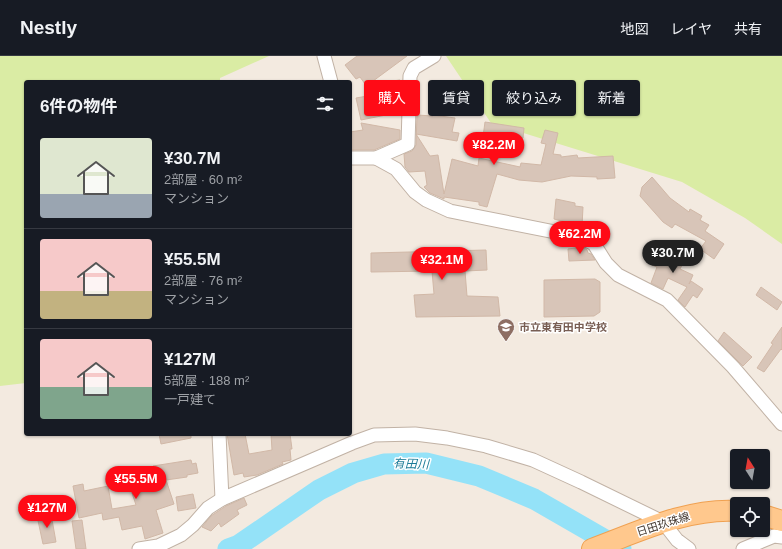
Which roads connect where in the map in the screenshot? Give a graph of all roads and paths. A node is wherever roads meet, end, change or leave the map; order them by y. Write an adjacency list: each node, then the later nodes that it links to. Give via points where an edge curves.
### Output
1 (324, 56): 3 (street)
2 (434, 56): 5 (street, via 414,68 410,76 408,144)
3 (330, 80)
4 (352, 158): 5 (street)
5 (376, 158): 6 (street, via 396,169 415,192 426,200 450,211 580,236 594,244 606,263 618,275 667,300 733,366)
6 (782, 424)
7 (219, 436): 8 (street)
8 (222, 499): 12 (street, via 352,443 374,436 415,434 486,446 532,460 581,482); 14 (street, via 208,508 180,535)
9 (730, 511): 12 (main road, 日田玖珠線, via 699,513)
10 (770, 517): 11 (main road)
11 (782, 521)
12 (657, 525): 16 (main road, 日田玖珠線); 17 (street)
13 (782, 537): 18 (street, via 774,536)
14 (158, 547): 15 (street)
15 (139, 549)
16 (592, 549)
17 (689, 549)
18 (743, 549)

